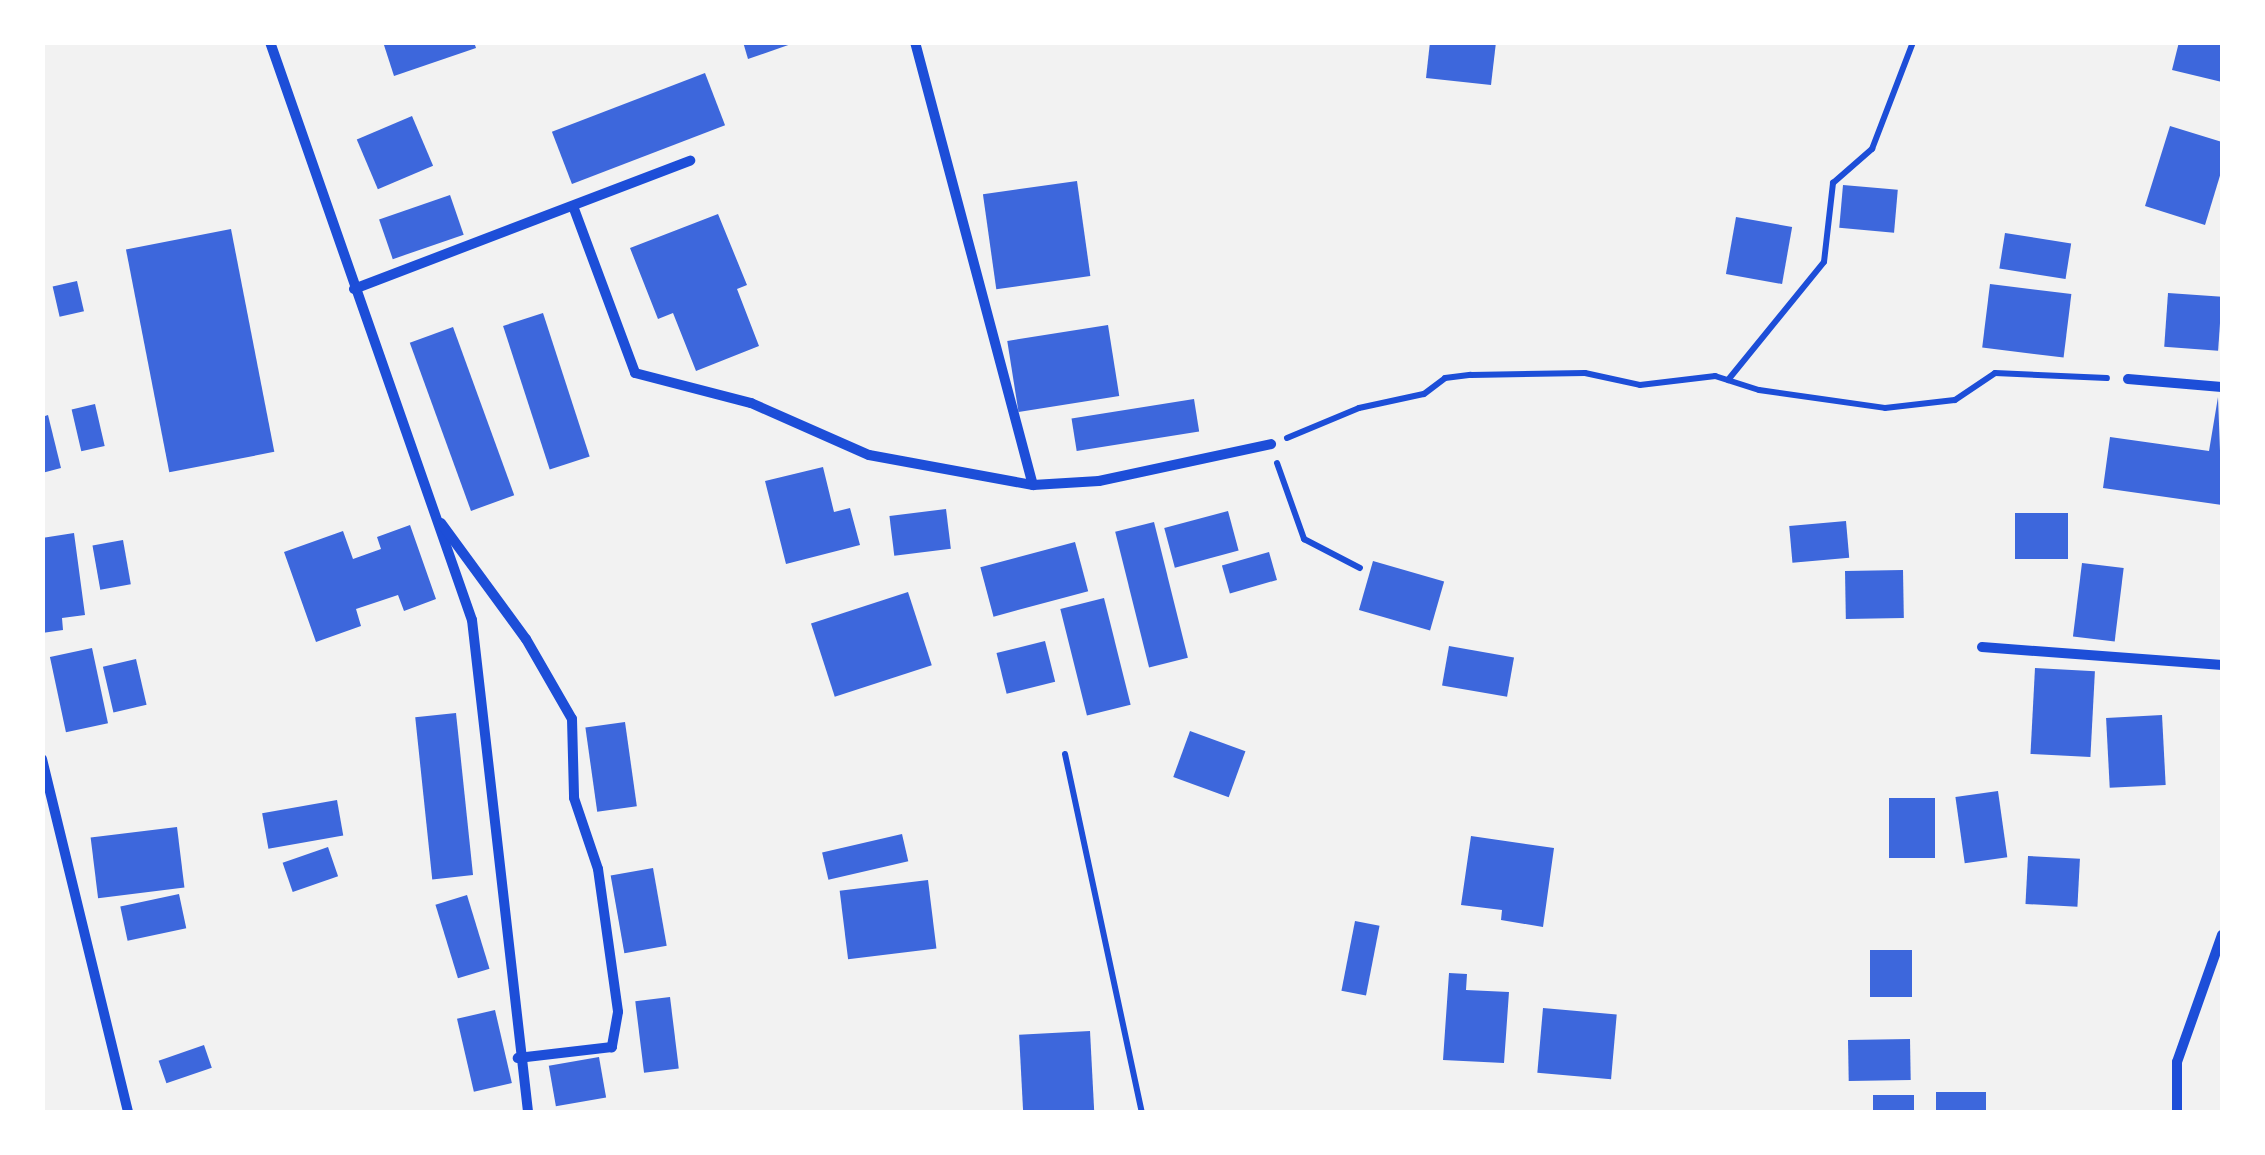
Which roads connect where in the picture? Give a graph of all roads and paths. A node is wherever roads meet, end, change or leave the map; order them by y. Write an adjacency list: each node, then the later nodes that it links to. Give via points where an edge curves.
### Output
1 (270, 42): 6 (street)
2 (914, 42): 11 (street)
3 (1912, 42): 7 (path, via 1872,149 1833,182 1824,262)
4 (690, 161): 5 (street)
5 (573, 206): 6 (street); 11 (street, via 635,373 750,403 870,455)
6 (354, 288): 12 (street)
7 (1728, 380): 8 (path, via 1885,408 1955,400 1995,373); 10 (path, via 1640,385 1586,373 1445,378 1424,394 1360,408)
8 (2128, 380): 9 (street)
9 (2222, 388)
10 (1270, 444): 11 (street, via 1099,482); 13 (path, via 1304,539)
11 (1033, 485)
12 (432, 510): 19 (street, via 472,620); 19 (street, via 526,639 572,719 574,798 598,869 618,1012 612,1047)
13 (1360, 568)
14 (1982, 647): 15 (street)
15 (2222, 665)
16 (1065, 754): 22 (path)
17 (42, 759): 20 (street)
18 (2222, 935): 23 (street, via 2176,1062)
19 (518, 1058): 21 (street)
20 (128, 1112)
21 (528, 1112)
22 (1142, 1112)
23 (2176, 1112)

